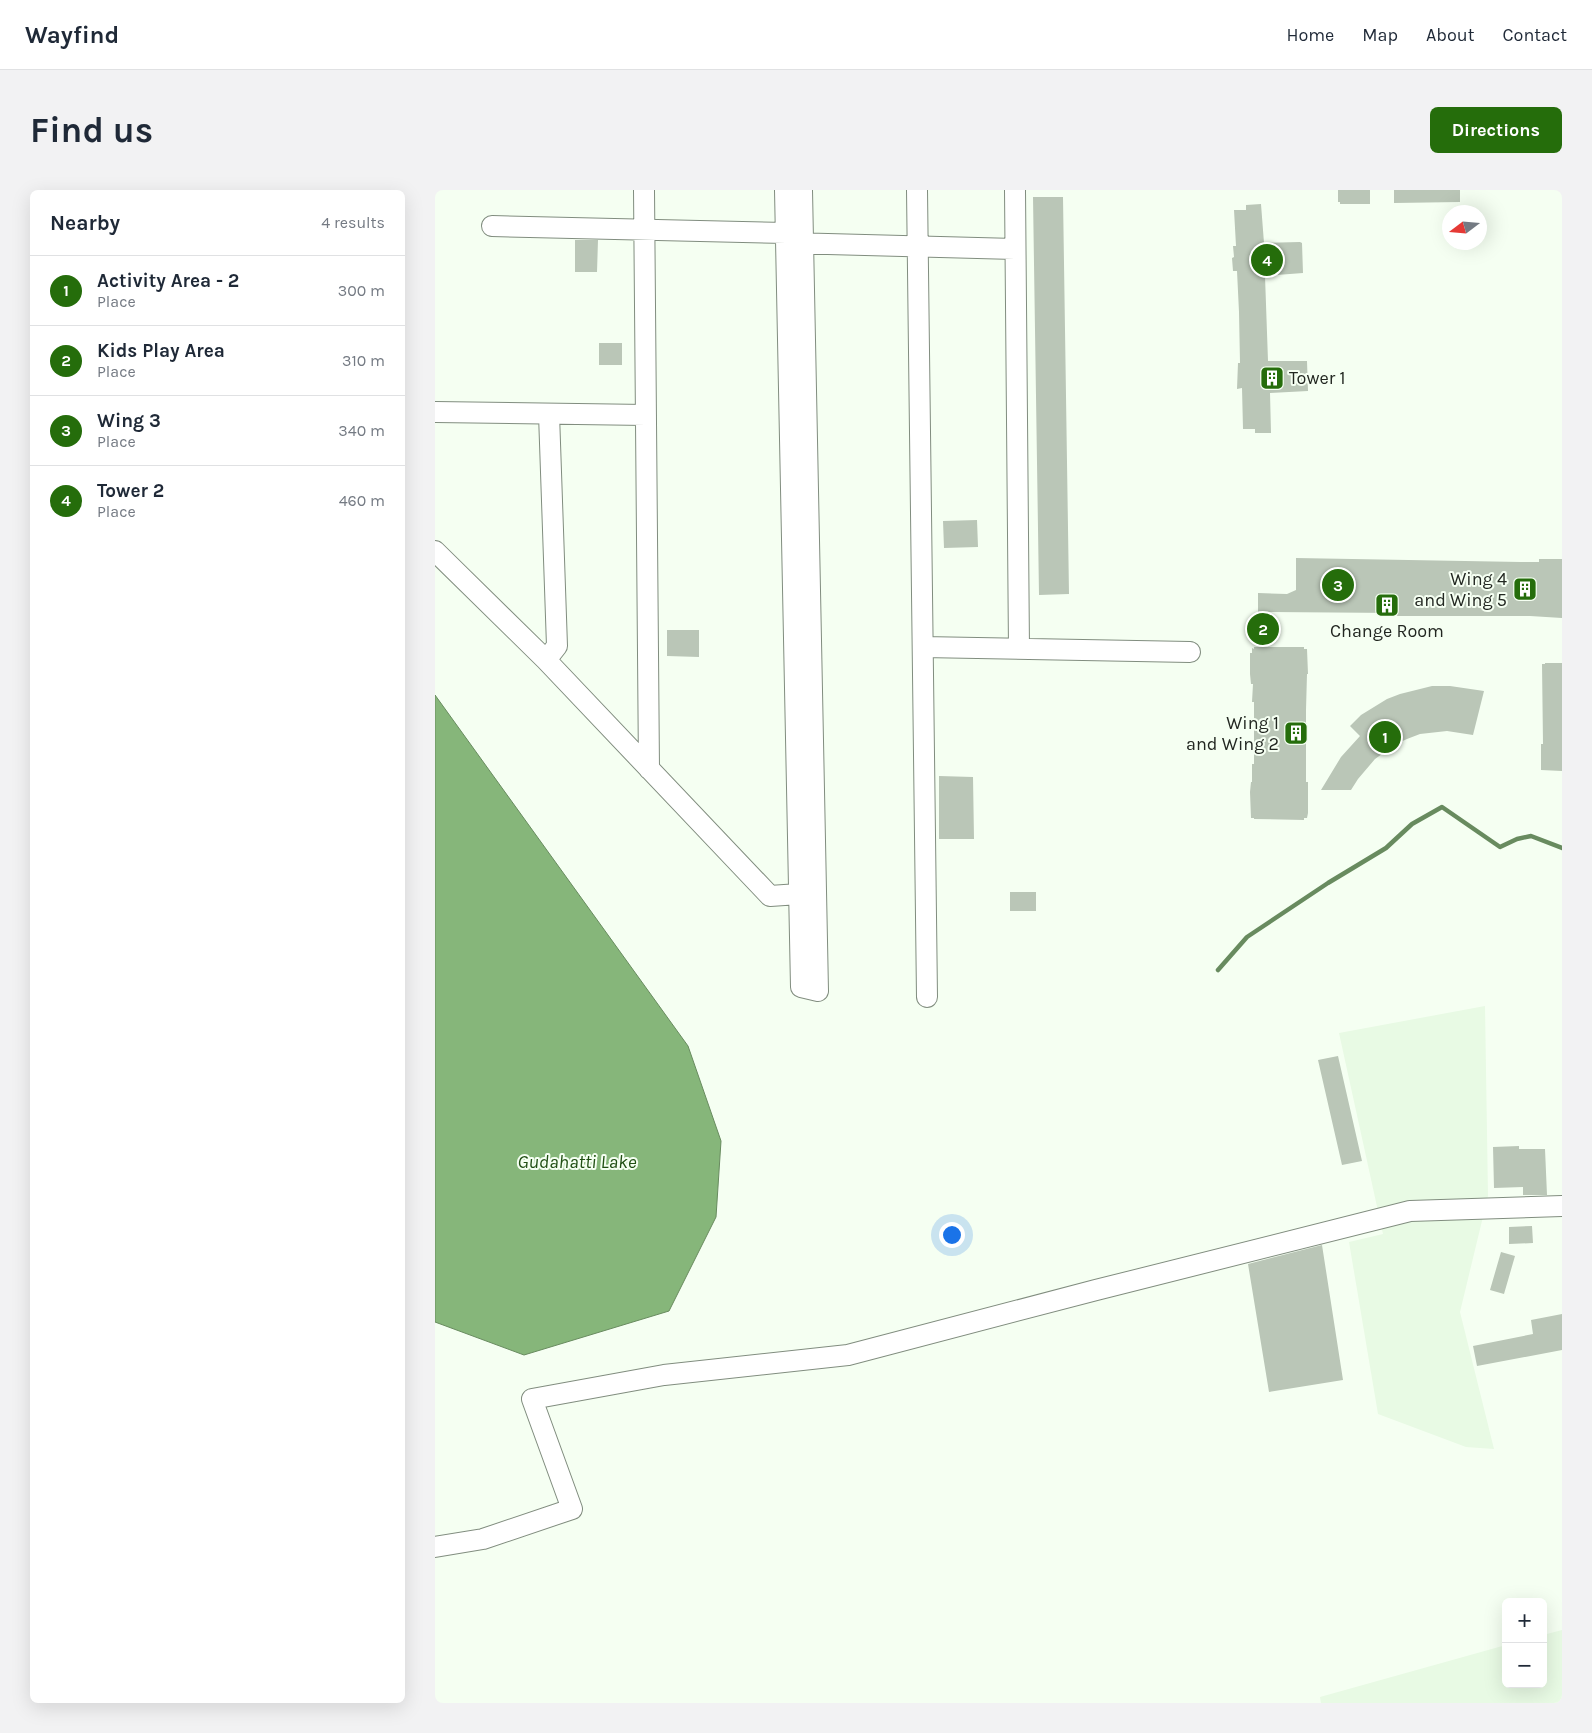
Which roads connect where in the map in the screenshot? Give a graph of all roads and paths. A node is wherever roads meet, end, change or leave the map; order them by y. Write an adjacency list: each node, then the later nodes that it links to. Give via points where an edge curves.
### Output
1 (644, 190): 7 (street)
2 (785, 190): 8 (street)
3 (803, 190): 8 (street)
4 (917, 190): 9 (street)
5 (1015, 190): 10 (street)
6 (492, 226): 7 (street)
7 (644, 230): 8 (street); 13 (street)
8 (792, 240): 9 (street); 20 (street); 20 (street, via 818,991 801,987)
9 (918, 246): 10 (street); 15 (street)
10 (1015, 249): 16 (street)
11 (435, 412): 12 (street)
12 (549, 414): 13 (street); 18 (street, via 557,646)
13 (646, 415): 19 (street)
14 (435, 551): 18 (street)
15 (923, 648): 16 (street); 21 (street)
16 (1019, 649): 17 (street)
17 (1190, 652)
18 (546, 660): 19 (street)
19 (649, 769): 20 (street, via 770,896)
20 (799, 894)
21 (927, 997)
22 (1562, 1206): 23 (street, via 1411,1210 848,1355 664,1375 532,1399 572,1509 483,1539)
23 (435, 1547)

